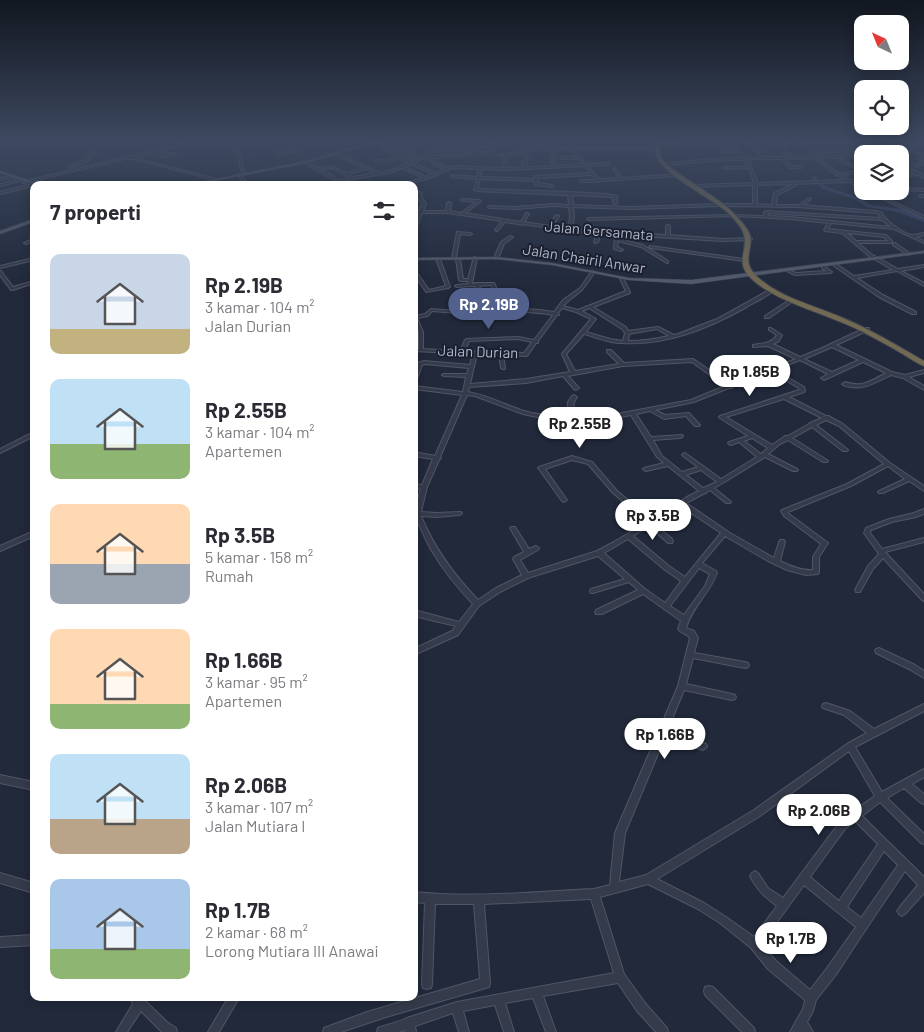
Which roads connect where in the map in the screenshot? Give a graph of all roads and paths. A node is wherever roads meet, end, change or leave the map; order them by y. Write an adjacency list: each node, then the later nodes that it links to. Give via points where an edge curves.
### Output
1 (14, 190): 10 (street)
2 (482, 190): 9 (street)
3 (598, 190): 11 (street)
4 (698, 190): 7 (highway)
5 (755, 190): 18 (street)
6 (783, 190): 21 (street, via 775,194)
7 (700, 192): 20 (highway)
8 (420, 193): 26 (street, via 424,204)
9 (570, 193): 11 (street); 19 (street)
10 (0, 194)
11 (597, 194): 17 (street, via 615,196)
12 (809, 199): 22 (street)
13 (463, 200): 29 (street, via 479,200)
14 (887, 200): 34 (street)
15 (888, 200): 28 (street)
16 (449, 203): 27 (street)
17 (615, 203)
18 (755, 204): 20 (street); 21 (street)
19 (570, 206): 20 (street); 23 (street); 46 (street)
20 (721, 206): 32 (highway)
21 (774, 206): 22 (street)
22 (800, 206): 36 (street, via 877,212)
23 (490, 207)
24 (924, 210): 28 (street)
25 (418, 212): 26 (street, Jalan Gersamata)
26 (422, 212): 27 (street, Jalan Gersamata); 37 (street)
27 (448, 212): 29 (street, Jalan Gersamata)
28 (914, 212): 34 (street)
29 (462, 214): 38 (street, Jalan Gersamata)
30 (527, 214): 41 (street)
31 (557, 216): 43 (street)
32 (734, 216): 33 (street); 35 (street); 56 (highway)
33 (766, 216): 36 (street, via 766,212 770,212); 40 (street)
34 (924, 217)
35 (589, 219)
36 (883, 219): 44 (street)
37 (418, 220)
38 (504, 221): 41 (street, Jalan Gersamata); 45 (street)
39 (30, 222): 48 (main road)
40 (830, 222): 44 (street); 47 (street, via 826,230)
41 (521, 224): 43 (street, Jalan Gersamata)
42 (668, 226): 53 (street)
43 (551, 227): 46 (street, Jalan Gersamata)
44 (894, 228): 54 (street)
45 (497, 230)
46 (570, 230): 49 (street, Jalan Gersamata)
47 (843, 232): 60 (street); 60 (street, via 884,236 891,242)
48 (0, 233)
49 (600, 233): 52 (street, Jalan Gersamata); 59 (street)
50 (470, 234): 69 (street, via 458,233)
51 (924, 234): 54 (street)
52 (618, 236): 53 (street, Jalan Gersamata); 64 (street, via 615,249); 76 (street)
53 (668, 236): 56 (street, Jalan Gersamata)
54 (913, 236): 61 (street)
55 (511, 237): 71 (street, via 502,243)
56 (748, 239): 74 (highway); 85 (highway, via 748,264)
57 (30, 241): 58 (street)
58 (26, 242)
59 (596, 242)
60 (854, 242): 73 (street)
61 (924, 242)
62 (894, 244): 66 (street)
63 (652, 247): 74 (street)
64 (621, 250)
65 (924, 253): 66 (main road); 73 (main road)
66 (909, 254): 73 (main road)
67 (418, 258): 69 (main road, Jalan Chairil Anwar)
68 (418, 258): 72 (main road, Jalan Chairil Anwar)
69 (456, 258): 70 (main road, Jalan Chairil Anwar); 71 (main road, Jalan Chairil Anwar); 72 (main road, Jalan Chairil Anwar); 92 (street, via 461,280)
70 (475, 258): 84 (main road, Jalan Chairil Anwar, via 544,264); 92 (street)
71 (496, 258): 84 (main road, Jalan Chairil Anwar, via 552,264)
72 (438, 259): 86 (street, via 447,287 428,291)
73 (877, 259): 77 (main road); 81 (street); 85 (main road)
74 (744, 260): 85 (highway)
75 (30, 261): 79 (street)
76 (667, 262)
77 (836, 265): 80 (main road); 87 (street)
78 (924, 266): 81 (street)
79 (0, 267)
80 (822, 267): 82 (main road); 82 (street, via 830,273 798,274)
81 (896, 270): 87 (street); 90 (street)
82 (789, 271): 85 (main road)
83 (0, 272): 93 (street, via 12,289)
84 (592, 273): 89 (main road, Jalan Chairil Anwar); 91 (main road, Jalan Chairil Anwar, via 652,281); 103 (street, Jalan Durian)
85 (752, 274): 91 (main road, Jalan Chairil Anwar); 97 (highway); 112 (highway, via 780,292)
86 (418, 277)
87 (852, 277): 106 (street)
88 (924, 278): 90 (street)
89 (622, 279): 91 (main road, Jalan Chairil Anwar, via 678,283); 104 (street, via 628,292)
90 (913, 280): 95 (street)
91 (713, 281)
92 (470, 282): 94 (street); 96 (street)
93 (30, 283)
94 (476, 284): 98 (street); 102 (street, via 493,284)
95 (924, 285)
96 (457, 286)
97 (773, 290): 100 (highway); 115 (street, via 722,319)
98 (480, 291): 99 (street); 101 (street)
99 (466, 292)
100 (793, 300): 109 (street); 112 (highway)
101 (486, 305)
102 (503, 306)
103 (562, 307): 105 (street); 107 (street, Jalan Durian)
104 (590, 307): 105 (street); 114 (street, via 614,320)
105 (578, 311): 113 (street, via 594,320)
106 (914, 313)
107 (557, 314): 108 (street, via 520,312 506,316 430,310 426,315); 116 (street, Jalan Durian)
108 (418, 316)
109 (767, 317)
110 (418, 324): 121 (street)
111 (771, 329): 118 (street, via 780,335)
112 (866, 330): 119 (street); 128 (highway)
113 (582, 332): 117 (street); 136 (street, via 564,354)
114 (626, 333): 115 (street, via 659,328); 117 (street)
115 (672, 336): 117 (street)
116 (536, 342): 123 (street, via 515,338 467,340); 125 (street, Jalan Durian, via 525,355)
117 (625, 342)
118 (769, 344): 120 (street); 126 (street)
119 (832, 345): 126 (street); 127 (street)
120 (755, 346)
121 (421, 350): 123 (street, Jalan Durian)
122 (610, 351): 129 (street)
123 (462, 352): 124 (street, Jalan Durian)
124 (476, 354): 125 (street, Jalan Durian); 131 (street)
125 (501, 355): 132 (street)
126 (801, 359): 133 (street); 139 (street)
127 (863, 360): 137 (street); 139 (street)
128 (924, 362)
129 (622, 365): 136 (street); 147 (street, via 694,360)
130 (724, 365): 144 (street)
131 (471, 367): 134 (street, via 424,362); 141 (street)
132 (503, 368)
133 (772, 370): 144 (street); 152 (street, via 803,388)
134 (418, 371)
135 (924, 372): 142 (street)
136 (573, 373): 138 (street)
137 (890, 373): 142 (street); 145 (street, via 860,388)
138 (564, 374): 148 (street); 150 (street)
139 (832, 374): 143 (street)
140 (444, 375): 141 (street)
141 (468, 376): 150 (street)
142 (905, 377): 149 (street)
143 (824, 378)
144 (746, 380): 147 (street)
145 (845, 384)
146 (418, 387): 150 (street)
147 (730, 387): 153 (street, via 692,401)
148 (576, 388)
149 (924, 388)
150 (466, 390): 156 (street, via 525,412); 172 (street)
151 (574, 397): 156 (street)
152 (785, 397): 155 (street); 161 (street, via 722,417)
153 (652, 410): 154 (street); 158 (street, via 664,417 688,415)
154 (633, 413): 156 (street); 163 (street)
155 (827, 417): 157 (street); 175 (street, via 851,432)
156 (569, 420)
157 (812, 424): 162 (street); 167 (street)
158 (698, 425)
159 (30, 436): 168 (street)
160 (680, 436): 163 (street)
161 (753, 436): 164 (street); 166 (street)
162 (787, 437): 166 (street); 173 (street)
163 (650, 439): 174 (street)
164 (739, 440): 165 (street); 171 (street)
165 (731, 443)
166 (772, 448): 171 (street)
167 (845, 450)
168 (0, 451)
169 (418, 455): 172 (street)
170 (686, 455): 176 (street)
171 (763, 455): 178 (street); 181 (street)
172 (438, 458): 183 (street)
173 (825, 461)
174 (668, 464): 177 (street); 179 (street)
175 (888, 464): 180 (street); 209 (street, via 849,485 784,511 825,543 816,557 815,573)
176 (702, 468): 179 (street); 181 (street)
177 (646, 469)
178 (795, 470)
179 (681, 474): 186 (street)
180 (909, 479): 185 (street); 187 (street)
181 (721, 482): 184 (street)
182 (418, 486): 183 (street)
183 (424, 487): 191 (street)
184 (711, 488): 186 (street); 189 (street)
185 (924, 489)
186 (704, 492): 190 (street)
187 (881, 492)
188 (564, 500): 196 (street, via 541,468 576,459 591,464 615,492)
189 (728, 502)
190 (682, 503): 196 (street); 198 (street)
191 (418, 505)
192 (924, 510): 208 (street, via 868,529 867,533)
193 (459, 512): 194 (street)
194 (418, 514)
195 (418, 520): 218 (street, via 443,565)
196 (651, 524): 200 (street); 202 (street)
197 (513, 528): 206 (street)
198 (724, 533): 209 (street); 210 (street)
199 (30, 535): 205 (street)
200 (630, 537): 207 (street); 213 (street)
201 (924, 540): 208 (street)
202 (670, 541)
203 (782, 542): 209 (street)
204 (536, 548): 206 (street)
205 (0, 549)
206 (527, 552): 211 (street, via 516,561)
207 (599, 553): 211 (street); 212 (street)
208 (882, 553): 214 (street); 217 (street)
209 (776, 562)
210 (698, 564): 213 (street); 222 (street, via 714,574)
211 (526, 576): 218 (street)
212 (629, 580): 215 (street); 216 (street)
213 (686, 581): 219 (street)
214 (858, 590)
215 (593, 591)
216 (643, 591): 219 (street); 220 (street)
217 (924, 598)
218 (477, 604): 223 (street)
219 (666, 607): 222 (street)
220 (599, 612)
221 (418, 614): 223 (street)
222 (684, 619): 226 (street, via 682,629 694,638)
223 (461, 625): 224 (street, via 445,640)
224 (418, 650)
225 (879, 651): 228 (street, via 906,663)
226 (690, 655): 227 (street); 229 (street)
227 (745, 665)
228 (924, 676)
229 (682, 686): 230 (street); 233 (street)
230 (732, 697)
231 (826, 706): 234 (street, via 848,713)
232 (924, 707): 234 (street)
233 (663, 733): 235 (street); 253 (street, via 620,833)
234 (874, 734): 236 (street)
235 (703, 746)
236 (850, 746): 241 (street); 250 (street, via 757,813)
237 (924, 773): 239 (street)
238 (0, 779): 240 (street)
239 (906, 784): 241 (street); 242 (street)
240 (30, 785)
241 (880, 797): 243 (street); 244 (street)
242 (924, 800)
243 (855, 815): 245 (street); 249 (street, via 842,826)
244 (924, 840)
245 (884, 843): 246 (street); 259 (street)
246 (904, 864): 251 (street); 261 (street)
247 (755, 876): 258 (street, via 764,891)
248 (0, 878): 252 (street)
249 (803, 878): 258 (street); 259 (street)
250 (648, 880): 253 (street); 264 (street, via 701,906)
251 (924, 885): 260 (street)
252 (30, 887)
253 (614, 888): 254 (street)
254 (594, 894): 257 (street); 265 (street)
255 (418, 898): 256 (street)
256 (430, 899): 257 (street); 266 (street)
257 (479, 899): 280 (street, via 485,983 360,1018)
258 (783, 904): 264 (street)
259 (841, 907): 261 (street)
260 (902, 911)
261 (863, 926): 269 (street)
262 (30, 940): 263 (street)
263 (0, 942)
264 (755, 944): 269 (street, via 772,965)
265 (620, 977): 268 (street); 285 (street)
266 (427, 984)
267 (709, 991): 286 (street)
268 (536, 992): 270 (street); 284 (street)
269 (811, 998): 276 (street)
270 (498, 999): 274 (street); 283 (street)
271 (137, 1001): 277 (street)
272 (139, 1001): 278 (street)
273 (232, 1001): 279 (street)
274 (457, 1007): 275 (street); 282 (street)
275 (410, 1027): 281 (street)
276 (801, 1029)
277 (121, 1032)
278 (172, 1032)
279 (213, 1032)
280 (328, 1032)
281 (382, 1032)
282 (464, 1032)
283 (509, 1032)
284 (551, 1032)
285 (664, 1032)
286 (750, 1032)

